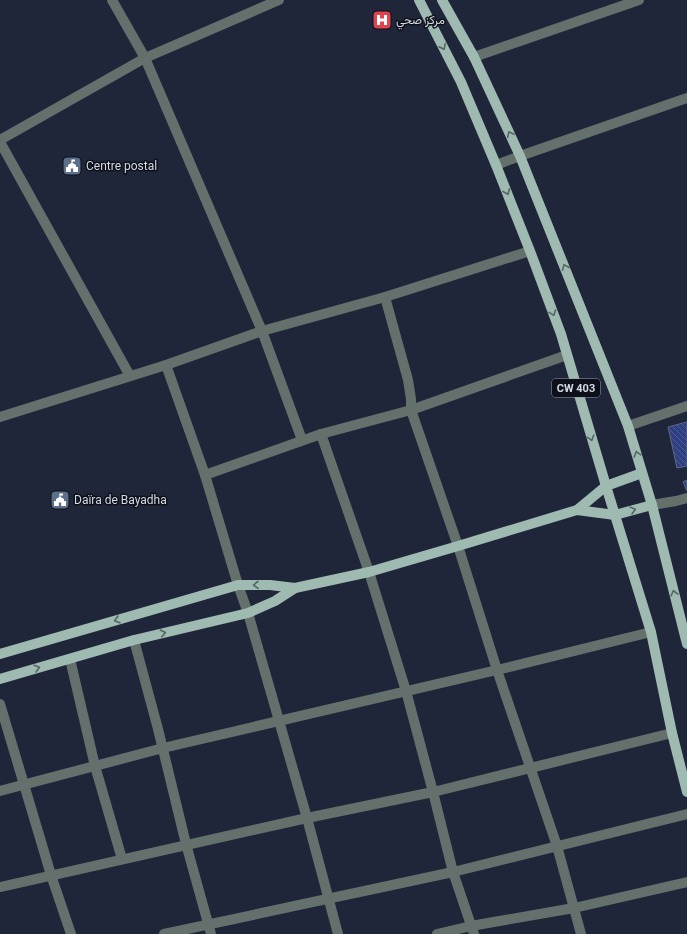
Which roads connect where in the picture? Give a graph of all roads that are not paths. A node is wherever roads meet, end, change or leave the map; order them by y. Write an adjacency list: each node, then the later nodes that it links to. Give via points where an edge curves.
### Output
1 (112, 0): 7 (street)
2 (279, 0): 7 (street)
3 (419, 0): 11 (main road, CW 403, one-way to 11, via 461,82)
4 (442, 0): 6 (main road, CW 403)
5 (639, 0): 6 (street)
6 (474, 57): 10 (main road, CW 403, one-way to 6)
7 (145, 58): 9 (street); 14 (street)
8 (687, 98): 10 (street)
9 (0, 141): 17 (street)
10 (520, 156): 11 (street); 21 (main road, CW 403, one-way to 10)
11 (496, 165): 12 (main road, CW 403, one-way to 12)
12 (530, 251): 13 (street); 15 (main road, CW 403, one-way to 15)
13 (385, 297): 14 (street); 19 (street, via 408,380)
14 (262, 331): 16 (street); 23 (street)
15 (567, 355): 19 (street); 26 (main road, CW 403, one-way to 26)
16 (166, 365): 17 (street); 25 (street)
17 (130, 376): 20 (street)
18 (687, 406): 21 (street)
19 (411, 410): 22 (street); 31 (street)
20 (0, 417)
21 (628, 426): 24 (main road, CW 403, one-way to 21)
22 (321, 434): 23 (street); 32 (street)
23 (302, 440): 25 (street)
24 (642, 473): 26 (main road); 28 (main road, CW 403)
25 (205, 475): 33 (street)
26 (606, 486): 29 (main road); 30 (main road, CW 403)
27 (687, 498): 28 (street)
28 (652, 505): 30 (main road, one-way to 28); 36 (main road, CW 403, one-way to 28)
29 (577, 510): 30 (main road); 31 (main road)
30 (615, 515): 37 (main road, CW 403)
31 (458, 546): 32 (main road); 42 (street)
32 (369, 572): 34 (main road); 44 (street)
33 (238, 585): 34 (main road, one-way to 33); 35 (street); 40 (main road, one-way to 40)
34 (295, 588): 35 (main road, via 275,601)
35 (248, 613): 38 (main road, one-way to 35); 46 (street)
36 (684, 618): 39 (main road, CW 403)
37 (651, 632): 42 (street); 47 (main road, CW 403)
38 (134, 640): 41 (main road); 48 (street)
39 (687, 644)
40 (0, 654)
41 (70, 659): 43 (main road, one-way to 41); 49 (street)
42 (497, 670): 44 (street); 50 (street)
43 (0, 679)
44 (406, 691): 46 (street); 53 (street)
45 (0, 704): 51 (street)
46 (279, 721): 48 (street); 56 (street)
47 (672, 733): 50 (street); 54 (main road, CW 403)
48 (163, 748): 49 (street); 57 (street)
49 (95, 766): 51 (street); 59 (street)
50 (530, 768): 53 (street); 58 (street)
51 (24, 784): 52 (street); 61 (street)
52 (0, 791)
53 (433, 792): 56 (street); 60 (street)
54 (687, 792)
55 (687, 814): 58 (street)
56 (307, 818): 57 (street); 64 (street)
57 (186, 844): 59 (street); 66 (street)
58 (557, 846): 60 (street); 65 (street)
59 (122, 859): 61 (street)
60 (453, 872): 64 (street); 67 (street)
61 (51, 875): 63 (street); 68 (street)
62 (687, 882): 65 (street)
63 (0, 887)
64 (329, 899): 66 (street); 70 (street)
65 (574, 908): 67 (street); 72 (street)
66 (210, 929): 69 (street)
67 (472, 930): 71 (street)
68 (71, 934)
69 (164, 934)
70 (338, 934)
71 (437, 934)
72 (582, 934)

